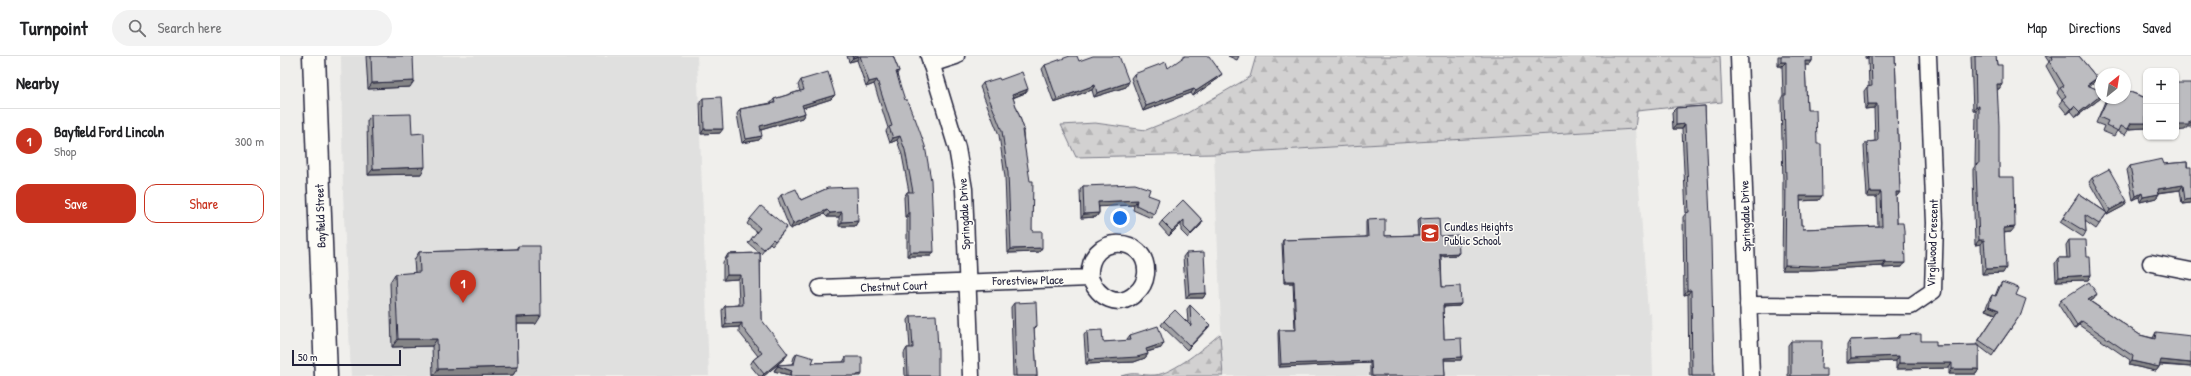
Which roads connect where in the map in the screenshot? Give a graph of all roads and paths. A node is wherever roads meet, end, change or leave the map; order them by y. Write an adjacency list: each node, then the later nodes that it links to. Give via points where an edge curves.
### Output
1 (314, 56): 12 (main road, Bayfield Street)
2 (956, 56): 5 (street)
3 (1739, 56): 11 (street, Springdale Drive)
4 (1928, 56): 11 (street, Virgilwood Crescent, via 1935,223 1933,291 1911,306)
5 (930, 60): 9 (street, Springdale Drive, via 962,171)
6 (2151, 263): 7 (street)
7 (2191, 271)
8 (1090, 278): 9 (street, Forestview Place)
9 (967, 282): 10 (street, Chestnut Court); 13 (street, Springdale Drive)
10 (820, 288)
11 (1748, 305): 14 (street, Springdale Drive)
12 (326, 376)
13 (971, 376)
14 (1751, 376)

